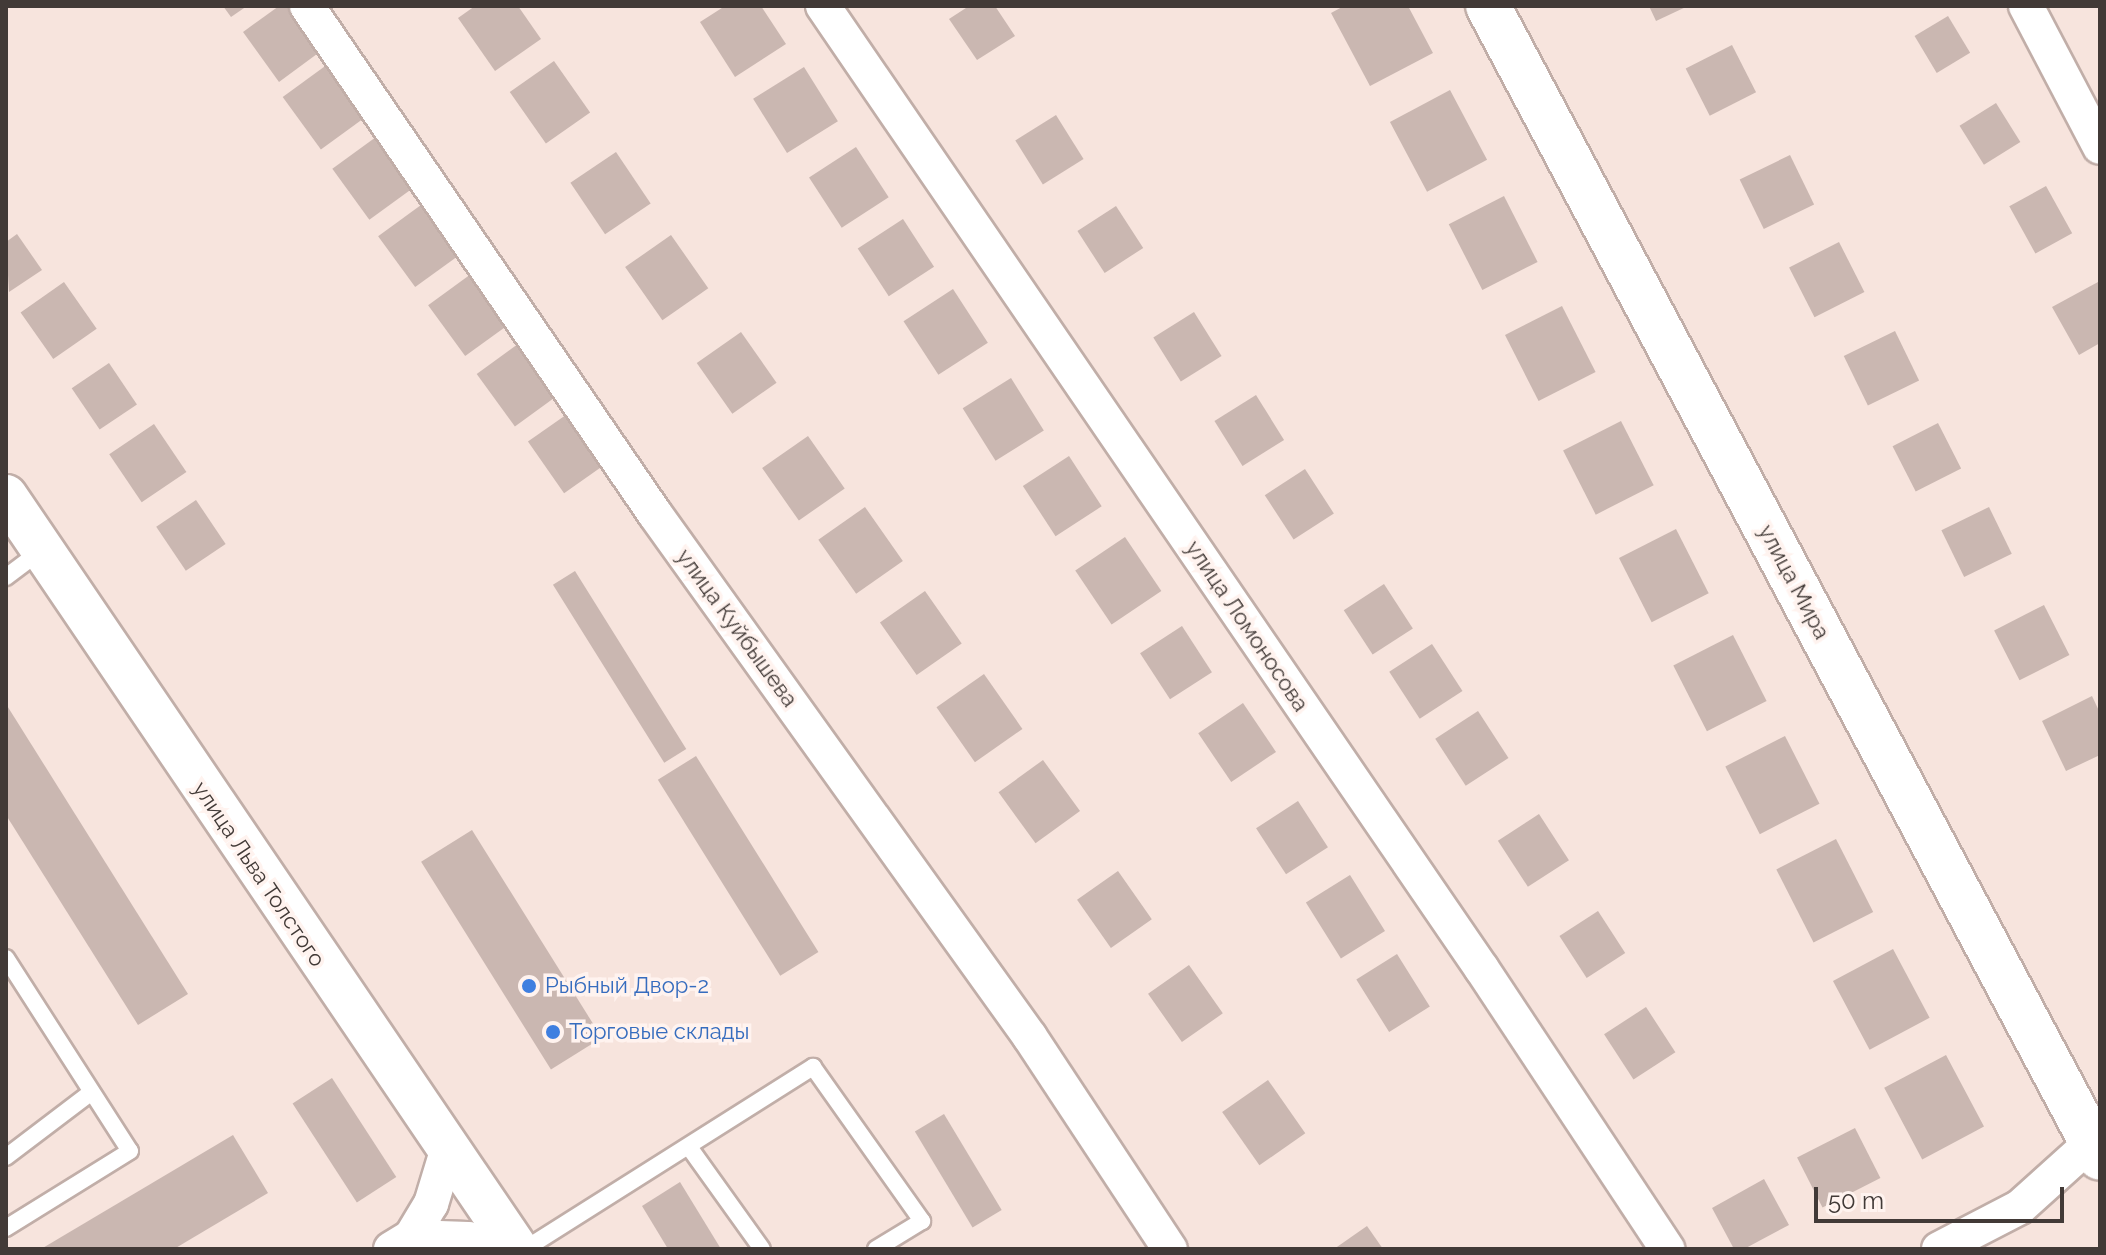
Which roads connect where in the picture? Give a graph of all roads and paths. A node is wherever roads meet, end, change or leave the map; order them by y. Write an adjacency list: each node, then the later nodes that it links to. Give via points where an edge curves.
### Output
1 (307, 6): 22 (street, улица Куйбышева, via 655,514 1030,1037)
2 (823, 6): 23 (street, улица Ломоносова, via 1482,969)
3 (1488, 6): 11 (main road, улица Мира)
4 (2026, 6): 5 (street)
5 (2100, 147)
6 (6, 496): 7 (street, улица Льва Толстого)
7 (42, 550): 8 (lane); 13 (street, улица Льва Толстого)
8 (6, 577)
9 (6, 958): 10 (lane)
10 (89, 1094): 14 (lane); 15 (lane, via 130,1151)
11 (2097, 1145): 24 (street, via 2020,1207)
12 (689, 1147): 19 (lane); 20 (lane); 21 (lane, via 813,1067 922,1221)
13 (448, 1148): 16 (street, via 431,1204); 18 (street, улица Льва Толстого)
14 (6, 1157)
15 (6, 1228)
16 (401, 1243): 17 (street, via 468,1239)
17 (506, 1249)
18 (517, 1249)
19 (525, 1249)
20 (762, 1249)
21 (876, 1249)
22 (1170, 1249)
23 (1667, 1249)
24 (1939, 1249)

